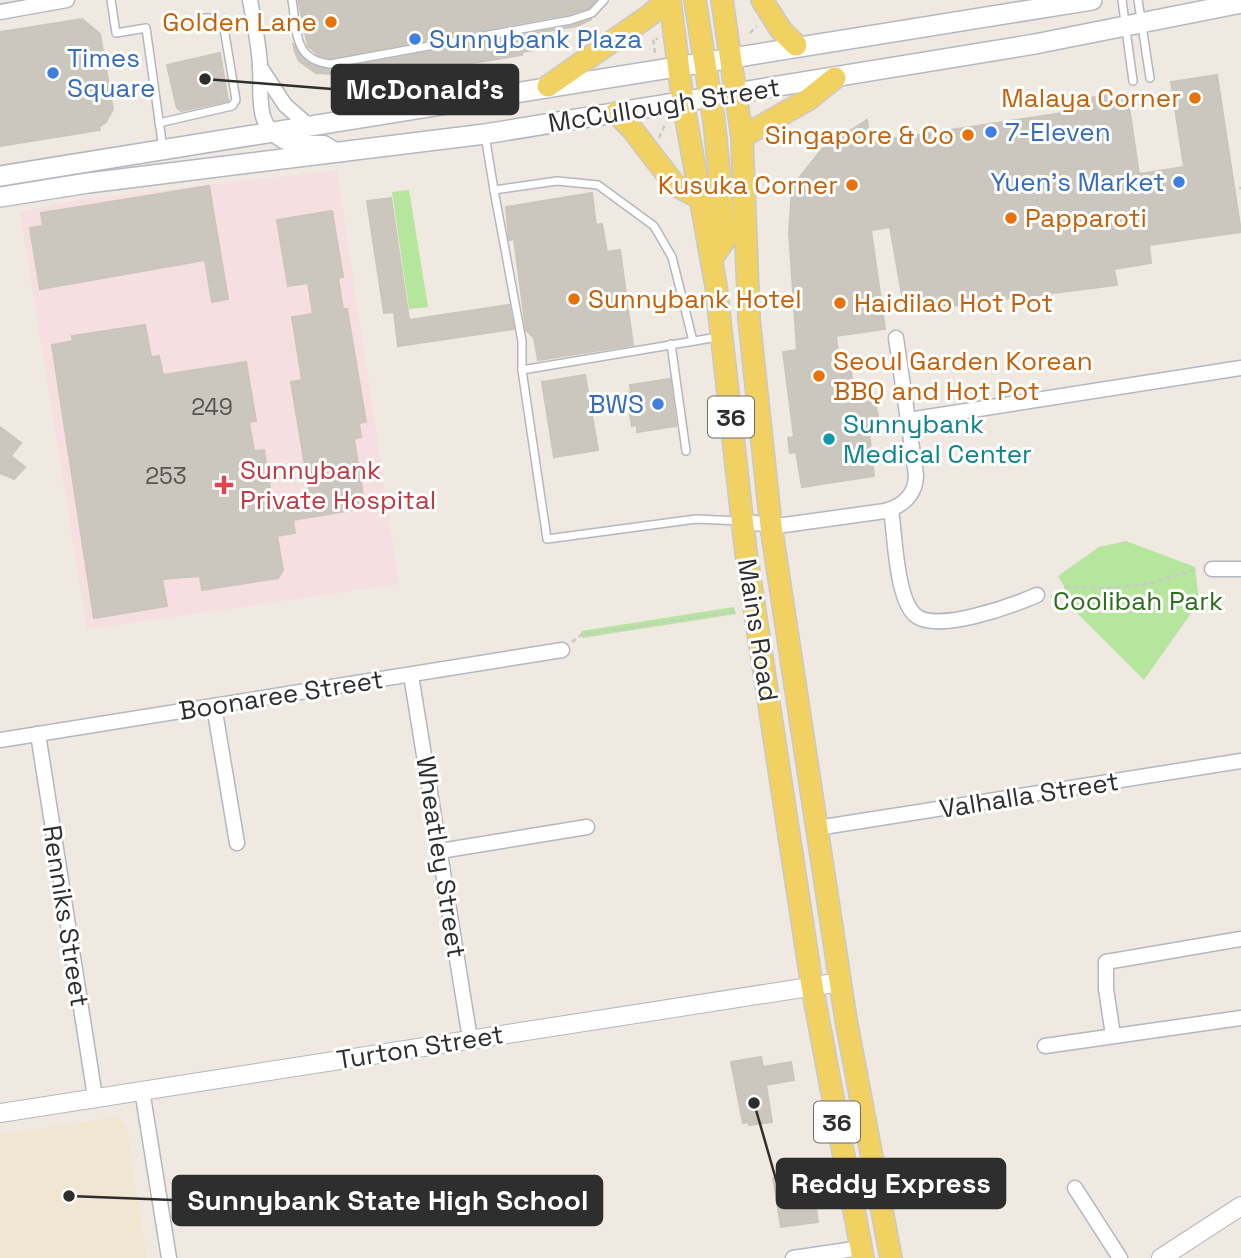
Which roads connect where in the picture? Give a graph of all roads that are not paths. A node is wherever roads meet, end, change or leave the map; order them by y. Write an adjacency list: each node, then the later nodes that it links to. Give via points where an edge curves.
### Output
1 (67, 0): 14 (street)
2 (111, 0): 30 (lane, via 116,33 146,27)
3 (250, 0): 21 (street)
4 (292, 0): 5 (lane, via 304,54 311,61 330,64 571,20 592,13)
5 (604, 0)
6 (669, 0): 20 (main road, Mains Road / 36); 25 (main road)
7 (695, 0): 19 (main road)
8 (722, 0): 18 (main road, Mains Road / 36)
9 (762, 0): 17 (main road)
10 (1092, 0): 17 (main road, McCullough Street)
11 (1122, 0): 16 (lane)
12 (1138, 0): 16 (lane)
13 (1241, 3): 16 (main road, McCullough Street)
14 (0, 12)
15 (202, 18): 30 (lane, via 215,18 224,28 236,100 232,106)
16 (1134, 25): 22 (main road, McCullough Street); 23 (lane); 24 (lane)
17 (796, 46): 18 (main road, McCullough Street)
18 (732, 56): 19 (main road, McCullough Street); 26 (main road, Mains Road / 36)
19 (705, 61): 20 (main road, McCullough Street); 27 (main road)
20 (678, 65): 25 (main road, McCullough Street); 28 (main road, Mains Road / 36)
21 (260, 67): 31 (street, via 282,102); 32 (street, via 261,112)
22 (835, 78): 26 (main road, McCullough Street); 34 (main road, via 809,99)
23 (1150, 78)
24 (1133, 80)
25 (548, 86): 31 (main road, McCullough Street)
26 (737, 93): 27 (main road, McCullough Street); 34 (main road, Mains Road / 36)
27 (711, 97): 28 (main road, McCullough Street); 41 (main road, via 726,238)
28 (683, 102): 29 (main road, McCullough Street); 40 (main road, Mains Road / 36)
29 (616, 113): 33 (main road, McCullough Street); 40 (main road, via 675,185)
30 (159, 122): 35 (lane)
31 (310, 127): 32 (main road, McCullough Street)
32 (272, 133): 35 (main road, McCullough Street); 36 (street, via 291,145 324,142)
33 (485, 134): 36 (main road, McCullough Street); 38 (lane)
34 (742, 137): 52 (main road, Mains Road / 36, via 749,319)
35 (163, 150): 37 (main road, McCullough Street)
36 (343, 154): 39 (main road, McCullough Street)
37 (0, 176)
38 (494, 190): 44 (lane, via 557,181 598,185 654,226 672,257); 47 (lane, via 522,341)
39 (0, 197)
40 (700, 198): 41 (main road, Mains Road / 36)
41 (712, 258): 42 (main road, Mains Road / 36)
42 (722, 336): 44 (lane); 51 (main road, Mains Road / 36)
43 (896, 338): 48 (street)
44 (692, 341): 45 (lane)
45 (671, 344): 47 (lane); 49 (lane)
46 (1241, 368): 48 (street)
47 (522, 370): 51 (lane, via 547,539 696,519)
48 (908, 420): 50 (street, via 915,488)
49 (686, 451)
50 (891, 510): 52 (street); 55 (street, via 903,594 914,614 929,622 1000,611)
51 (741, 521): 52 (street); 68 (main road, Mains Road / 36)
52 (771, 526): 63 (main road, Mains Road / 36)
53 (1212, 569): 54 (street)
54 (1241, 569)
55 (1037, 595)
56 (562, 650): 57 (street, Boonaree Street)
57 (411, 675): 58 (street, Boonaree Street); 65 (street, Wheatley Street)
58 (214, 706): 59 (street, Boonaree Street); 64 (street)
59 (38, 734): 60 (street, Boonaree Street); 74 (street, Renniks Street)
60 (0, 740)
61 (1241, 761): 63 (street, Valhalla Street)
62 (587, 827): 65 (street)
63 (817, 828): 67 (main road, Mains Road / 36)
64 (237, 843)
65 (440, 851): 71 (street, Wheatley Street)
66 (1241, 939): 70 (street, via 1106,962 1105,989)
67 (841, 982): 68 (street, Turton Street); 81 (main road, Mains Road / 36)
68 (812, 986): 71 (street, Turton Street); 78 (main road, Mains Road / 36)
69 (1241, 1018): 70 (street)
70 (1113, 1035): 72 (street)
71 (470, 1039): 73 (street, Turton Street)
72 (1045, 1046)
73 (142, 1090): 74 (street, Turton Street); 79 (street)
74 (95, 1097): 75 (street, Turton Street)
75 (0, 1113)
76 (1074, 1188): 82 (street)
77 (1241, 1206): 83 (street)
78 (862, 1253): 80 (street)
79 (169, 1258)
80 (793, 1258)
81 (891, 1258)
82 (1120, 1258)
83 (1161, 1258)

